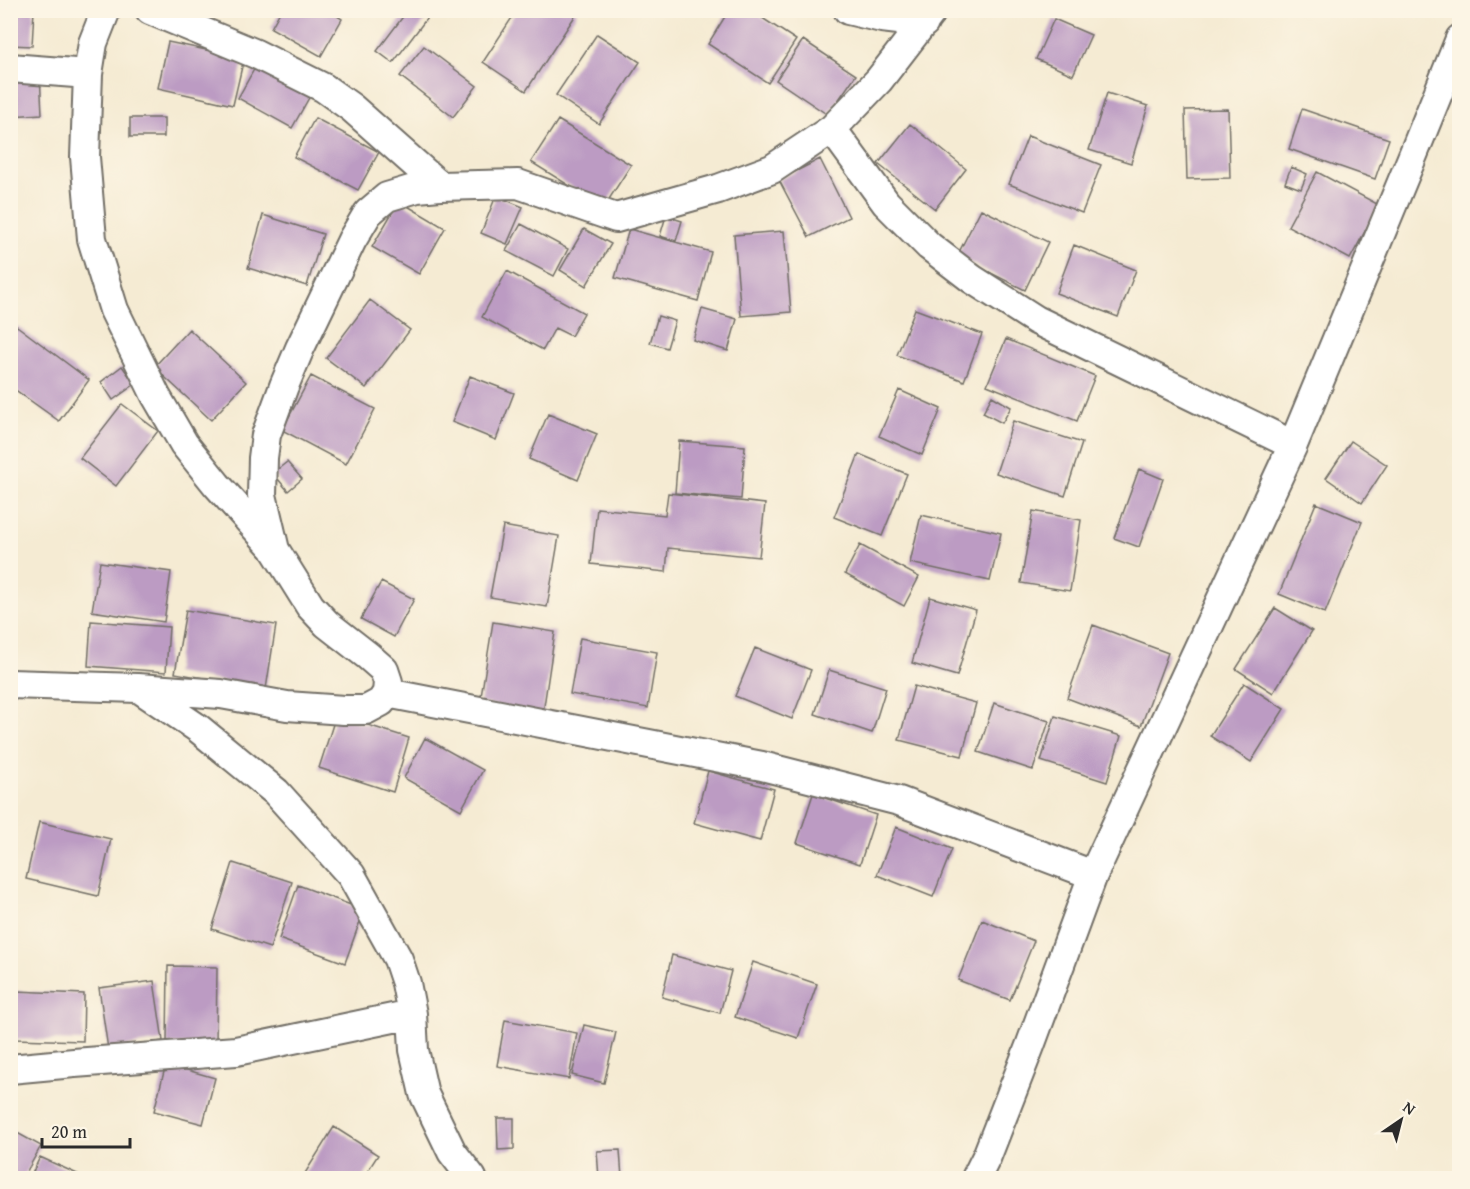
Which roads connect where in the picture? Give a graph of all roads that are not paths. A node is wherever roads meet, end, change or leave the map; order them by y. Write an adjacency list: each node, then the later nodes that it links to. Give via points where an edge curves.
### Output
1 (106, 10): 7 (street, via 93,43)
2 (150, 10): 9 (street, via 256,54 324,88)
3 (848, 10): 4 (street, via 882,18)
4 (929, 17): 8 (street, via 879,80)
5 (1460, 39): 10 (street)
6 (10, 68): 7 (street)
7 (88, 74): 11 (street, via 86,157 92,239 114,310 184,444)
8 (832, 129): 9 (street, via 772,169 616,218 518,184); 10 (street, via 886,203 929,246 972,279 1036,320)
9 (440, 186): 11 (street, via 387,197 368,213 300,348 266,435 263,458 261,495)
10 (1293, 445): 15 (street)
11 (275, 550): 14 (street, via 310,606 384,670)
12 (10, 684): 13 (street)
13 (138, 688): 14 (street, via 344,710 366,710 381,702); 16 (street, via 199,729 276,792 351,875 398,959)
14 (387, 693): 15 (street, via 762,766 899,801)
15 (1093, 875): 19 (street)
16 (412, 1014): 17 (street, via 236,1051); 18 (street, via 414,1050 424,1094 452,1152)
17 (10, 1069)
18 (472, 1179)
19 (976, 1179)

